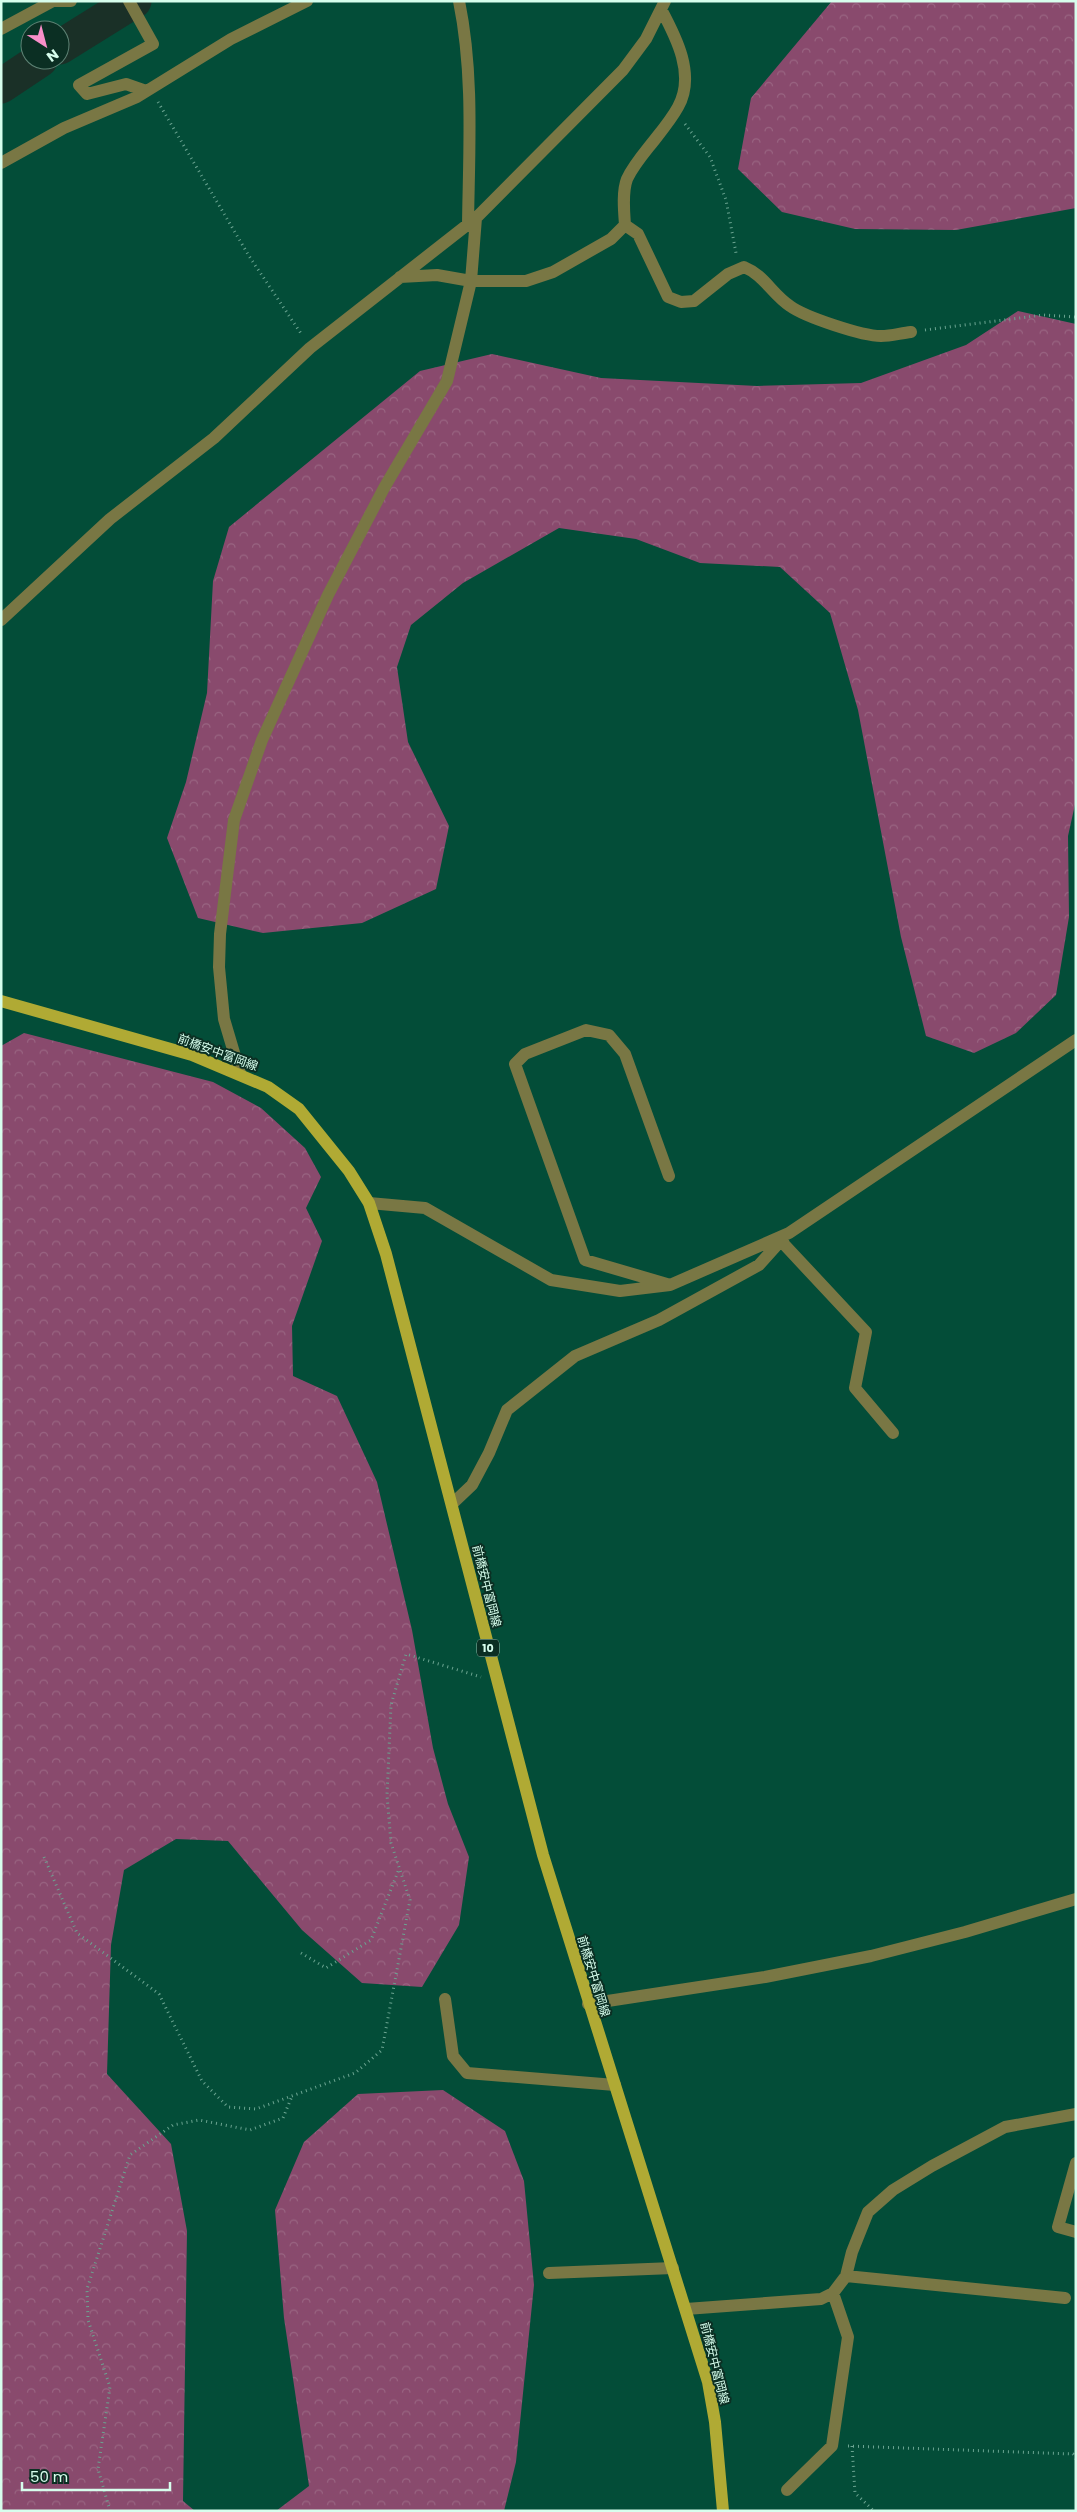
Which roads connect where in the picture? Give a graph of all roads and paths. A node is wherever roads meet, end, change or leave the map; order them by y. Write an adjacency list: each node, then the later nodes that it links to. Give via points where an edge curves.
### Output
1 (52, 1): 2 (street); 7 (street)
2 (71, 1)
3 (129, 1): 8 (street, via 152,44 79,85 87,94 126,84)
4 (307, 1): 8 (street, via 231,39)
5 (459, 1): 11 (street, via 469,96)
6 (663, 5): 9 (street, via 678,40 684,68); 11 (street, via 646,39 622,70)
7 (1, 29)
8 (148, 90): 10 (street, via 64,128); 18 (path, via 249,256)
9 (680, 105): 12 (street, via 635,165 627,181); 13 (path, via 682,120 710,157 726,200 735,251)
10 (1, 163)
11 (472, 221): 14 (street); 15 (street)
12 (625, 225): 13 (street, via 638,234 668,297 681,302 694,301 728,274); 15 (street, via 611,239 552,272 526,281)
13 (744, 267): 17 (street, via 756,272 790,306 816,317 857,332 880,336)
14 (400, 277): 15 (street, via 436,275); 18 (street)
15 (471, 281): 22 (street, via 447,381 384,488 328,595 262,740 234,820 219,967 224,1019)
16 (1076, 317): 17 (path, via 1043,315)
17 (911, 332)
18 (310, 348): 19 (street, via 214,438 110,519)
19 (1, 620)
20 (1, 1002): 22 (main road, 前橋安中富岡線 / 10, via 192,1055)
21 (1076, 1040): 25 (street)
22 (240, 1073): 24 (main road, 前橋安中富岡線 / 10, via 268,1087 299,1109 327,1141)
23 (668, 1176): 26 (street, via 625,1054 609,1035 586,1030 525,1054 515,1064 585,1260)
24 (369, 1203): 26 (street, via 424,1208 551,1280 620,1291); 28 (main road, 前橋安中富岡線 / 10, via 386,1254)
25 (785, 1237): 26 (street); 27 (street, via 866,1332 855,1388); 28 (street, via 759,1264 659,1320 575,1356 507,1410 472,1485)
26 (670, 1285)
27 (893, 1433)
28 (452, 1504): 29 (main road, 前橋安中富岡線 / 10)
29 (497, 1682): 31 (path, via 406,1654 391,1704 387,1795 391,1844); 35 (main road, 前橋安中富岡線 / 10, via 543,1855)
30 (44, 1857): 37 (path, via 78,1933 159,1994 202,2081 228,2107 256,2109)
31 (399, 1869): 33 (path, via 371,1940 326,1968); 37 (path, via 410,1900 382,2050 355,2073)
32 (1076, 1899): 35 (street, via 871,1956)
33 (301, 1952)
34 (445, 1999): 36 (street, via 453,2056 467,2073)
35 (588, 2004): 36 (main road, 前橋安中富岡線 / 10)
36 (615, 2085): 41 (main road, 前橋安中富岡線 / 10)
37 (293, 2095): 51 (path, via 283,2118 250,2130 199,2120 173,2124 130,2155 88,2289 88,2320 110,2387 98,2468)
38 (1076, 2114): 43 (street, via 1005,2127 893,2190 868,2212)
39 (1076, 2163): 40 (street, via 1058,2227)
40 (1076, 2232)
41 (673, 2268): 42 (street); 46 (main road, 前橋安中富岡線 / 10)
42 (549, 2273)
43 (846, 2276): 44 (street); 45 (street)
44 (833, 2293): 46 (street, via 821,2299); 47 (street, via 848,2337)
45 (1065, 2298)
46 (686, 2309): 52 (main road, 前橋安中富岡線 / 10, via 708,2382)
47 (832, 2446): 48 (path); 50 (street)
48 (852, 2446): 49 (path, via 1073,2454); 53 (path, via 855,2493)
49 (1076, 2459)
50 (787, 2490)
51 (110, 2511)
52 (723, 2511)
53 (874, 2511)

